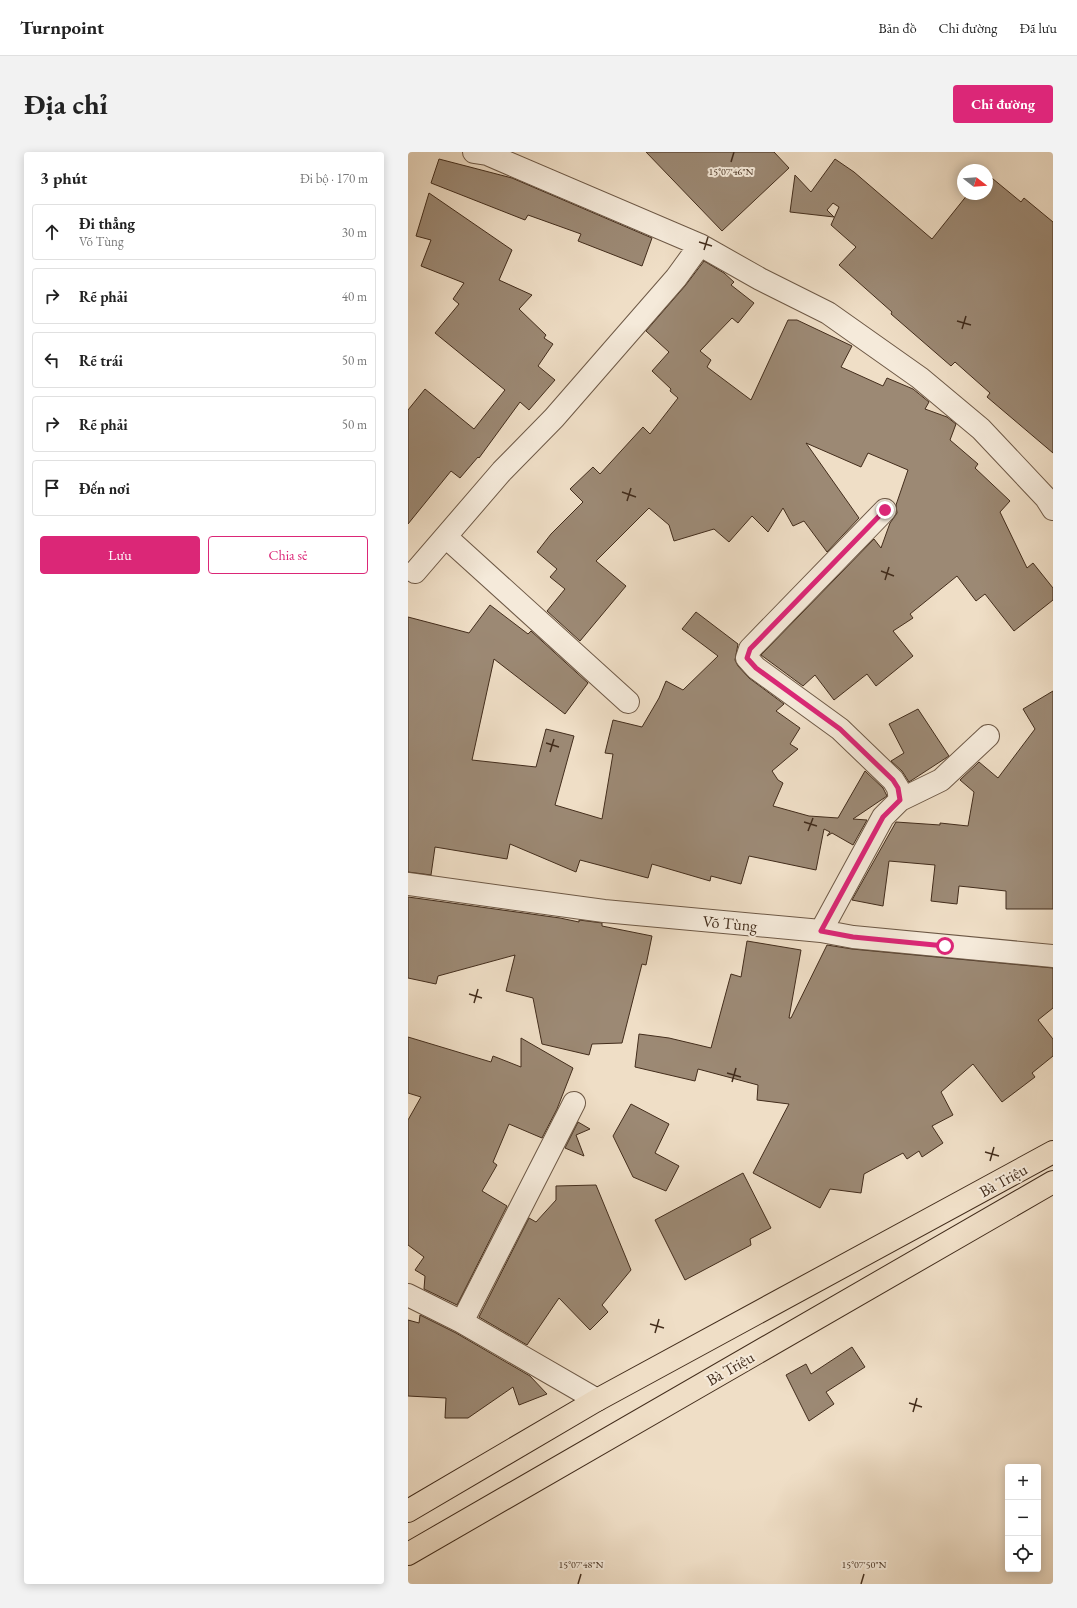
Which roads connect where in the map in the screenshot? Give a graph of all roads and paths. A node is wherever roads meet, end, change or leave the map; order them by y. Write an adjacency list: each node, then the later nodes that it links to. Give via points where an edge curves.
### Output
1 (484, 153): 2 (street)
2 (700, 244): 3 (street, via 760,279 828,313 920,378 981,429 1046,498); 5 (street, via 676,278 600,366 502,471)
3 (1053, 509)
4 (885, 510): 9 (street, via 750,649 747,658 756,668 840,729 893,780 898,788)
5 (446, 537): 6 (street); 7 (street)
6 (415, 572)
7 (628, 702)
8 (988, 736): 9 (street, via 941,780)
9 (900, 800): 11 (street, via 883,817)
10 (408, 884): 11 (street, Võ Tùng, via 604,911)
11 (821, 931): 12 (street, Võ Tùng, via 853,937)
12 (1053, 956)
13 (574, 1103): 17 (street)
14 (1053, 1152): 18 (highway, Bà Triệu)
15 (1053, 1182): 20 (highway, Bà Triệu)
16 (408, 1295): 17 (street)
17 (462, 1322): 18 (street)
18 (597, 1400): 19 (highway, Bà Triệu)
19 (408, 1511)
20 (408, 1554)

